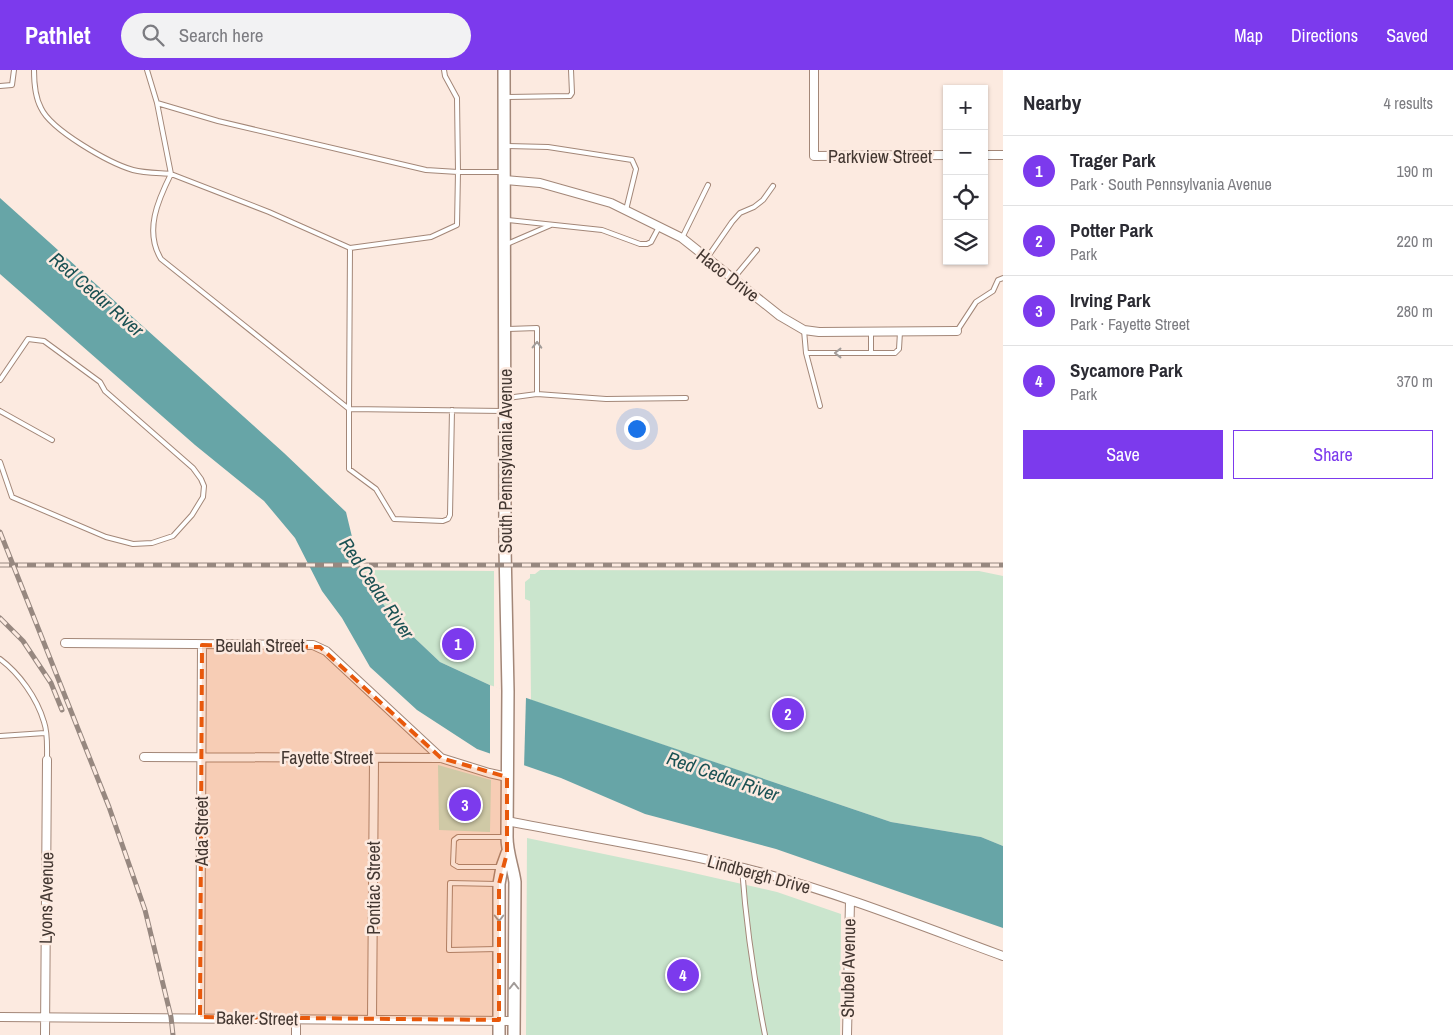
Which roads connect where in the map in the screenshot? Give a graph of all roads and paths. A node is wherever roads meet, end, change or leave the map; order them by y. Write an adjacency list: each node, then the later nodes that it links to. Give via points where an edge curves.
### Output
1 (14, 70): 8 (lane, via 12,85)
2 (34, 70): 16 (lane, via 41,109 61,132 133,170)
3 (147, 70): 10 (lane)
4 (444, 70): 15 (lane, via 457,98)
5 (504, 70): 9 (main road, South Pennsylvania Avenue)
6 (571, 70): 9 (lane, via 570,96)
7 (814, 70): 12 (street, Parkview Street, via 814,156)
8 (0, 86)
9 (504, 97): 11 (main road, South Pennsylvania Avenue)
10 (157, 103): 15 (lane, via 218,121 426,170); 16 (lane)
11 (504, 146): 17 (main road, South Pennsylvania Avenue); 20 (lane, via 548,147 632,160 636,169)
12 (943, 155)
13 (988, 155): 14 (street)
14 (1003, 155)
15 (458, 172): 17 (lane); 26 (lane, via 457,225 431,238)
16 (171, 174): 26 (lane); 43 (lane, via 155,212 154,241 161,259)
17 (504, 176): 20 (street, Haco Drive, via 540,183); 21 (main road, South Pennsylvania Avenue)
18 (708, 185): 24 (lane)
19 (773, 186): 28 (lane, via 763,200 740,213)
20 (625, 210): 23 (street, Haco Drive)
21 (504, 219): 22 (lane); 25 (main road, South Pennsylvania Avenue)
22 (552, 225): 23 (lane, via 602,230 640,244 652,242); 25 (lane)
23 (659, 227): 24 (street, Haco Drive)
24 (682, 238): 28 (street, Haco Drive)
25 (504, 245): 31 (main road, South Pennsylvania Avenue)
26 (350, 248): 43 (lane)
27 (757, 250): 30 (lane)
28 (707, 258): 30 (street, Haco Drive)
29 (1003, 278): 33 (lane, via 998,280 993,291 976,302)
30 (733, 279): 32 (street, Haco Drive, via 780,316)
31 (505, 329): 39 (lane, one-way to 31, via 537,328); 40 (main road, South Pennsylvania Avenue)
32 (804, 330): 34 (street, Haco Drive); 36 (lane)
33 (956, 331): 35 (street, Haco Drive)
34 (871, 332): 35 (street, Haco Drive); 37 (lane)
35 (900, 332): 37 (lane, via 899,349 894,353)
36 (806, 353): 37 (lane, one-way to 36); 42 (lane)
37 (871, 353)
38 (0, 380): 48 (lane, via 28,339 44,341 100,382 105,391 193,468 204,486 203,497 173,536 152,543 133,544 106,537 12,497)
39 (536, 394): 40 (lane); 41 (lane, via 606,399)
40 (505, 398): 46 (main road, South Pennsylvania Avenue)
41 (686, 398)
42 (820, 406)
43 (349, 409): 44 (lane); 44 (lane, via 349,469 376,489 394,519 443,520 450,515)
44 (452, 410): 46 (lane)
45 (0, 411): 47 (lane)
46 (505, 411): 59 (main road, South Pennsylvania Avenue)
47 (52, 440)
48 (0, 462)
49 (65, 643): 50 (street, Beulah Street)
50 (202, 645): 54 (street, Ada Street); 57 (street, Beulah Street, via 320,647)
51 (0, 659): 52 (lane, via 11,667 35,700 45,722)
52 (45, 733): 53 (lane); 58 (lane)
53 (0, 736)
54 (202, 756): 55 (street, Fayette Street); 56 (street, Fayette Street); 70 (street, Ada Street)
55 (144, 757)
56 (374, 758): 57 (street, Fayette Street); 73 (street, Pontiac Street)
57 (441, 758): 59 (street, Fayette Street)
58 (48, 760): 71 (street, Lyons Avenue)
59 (507, 777): 60 (main road, South Pennsylvania Avenue)
60 (507, 821): 61 (main road, South Pennsylvania Avenue); 64 (street, Lindbergh Drive, via 635,844)
61 (507, 837): 62 (main road, South Pennsylvania Avenue); 63 (lane, via 458,837 454,840 453,864 458,867)
62 (507, 852): 63 (main road, South Pennsylvania Avenue); 75 (main road, South Pennsylvania Avenue, one-way to 62, via 515,882)
63 (502, 866): 65 (main road, South Pennsylvania Avenue)
64 (742, 868): 66 (street, Lindbergh Drive); 80 (lane, via 752,967)
65 (499, 884): 67 (main road, South Pennsylvania Avenue, one-way to 67); 67 (lane, via 450,883 449,950)
66 (850, 901): 68 (street, Lindbergh Drive); 81 (street, Shubel Avenue)
67 (499, 949): 74 (main road, South Pennsylvania Avenue)
68 (1003, 956)
69 (0, 1017): 71 (street, Baker Street)
70 (200, 1017): 71 (street, Baker Street); 72 (street, Baker Street)
71 (45, 1018): 76 (street, Lyons Avenue)
72 (296, 1018): 73 (street, Baker Street); 77 (street)
73 (372, 1018): 74 (street, Baker Street)
74 (499, 1020): 75 (street, Baker Street); 78 (main road, South Pennsylvania Avenue)
75 (514, 1021): 79 (main road, South Pennsylvania Avenue)
76 (45, 1035)
77 (296, 1035)
78 (498, 1035)
79 (514, 1035)
80 (765, 1035)
81 (847, 1035)

